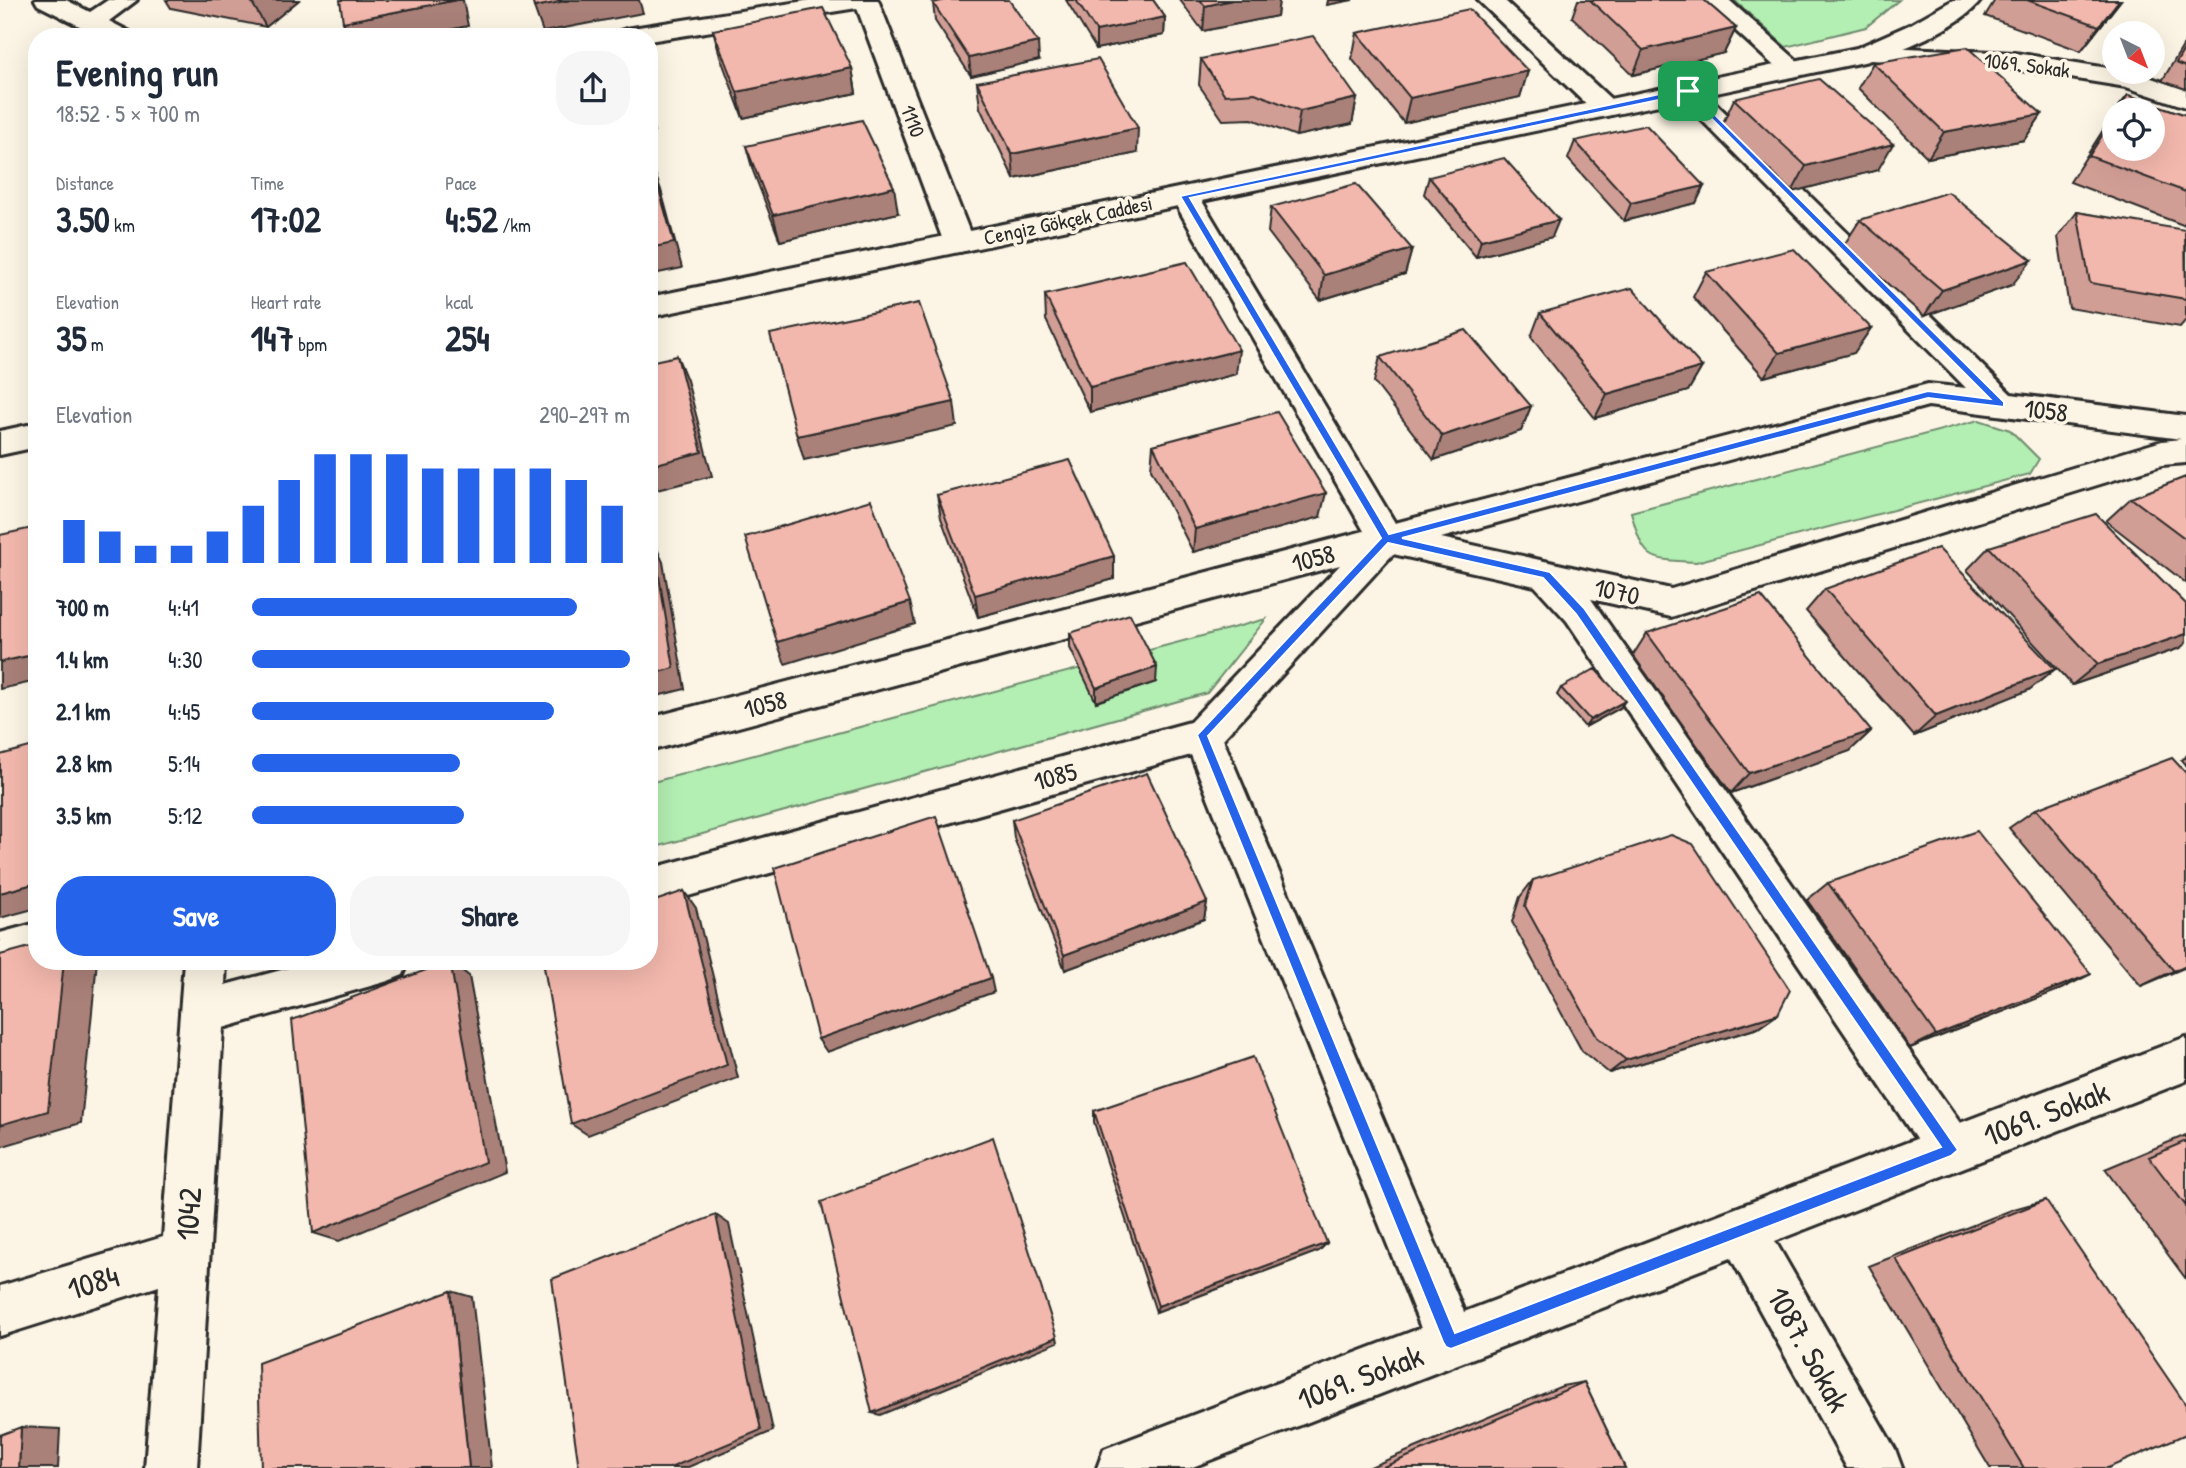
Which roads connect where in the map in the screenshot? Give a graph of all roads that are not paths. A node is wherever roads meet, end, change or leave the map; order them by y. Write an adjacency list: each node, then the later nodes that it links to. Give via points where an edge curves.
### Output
1 (47, 0): 8 (street)
2 (125, 0): 8 (street)
3 (858, 0): 10 (street)
4 (866, 0): 17 (street, 1110)
5 (1490, 0): 15 (street)
6 (1714, 0): 12 (street)
7 (1969, 0): 11 (street, Cengiz Gökçek Caddesi, via 1909,36)
8 (91, 22): 9 (street)
9 (103, 28)
10 (658, 32)
11 (1864, 54): 12 (street, Cengiz Gökçek Caddesi); 14 (street, 1069. Sokak, via 2015,61 2131,80)
12 (1792, 69): 13 (street, Cengiz Gökçek Caddesi)
13 (1688, 91): 15 (street, Cengiz Gökçek Caddesi); 19 (street)
14 (2186, 99)
15 (1605, 108): 16 (street, Cengiz Gökçek Caddesi)
16 (1185, 196): 17 (street, Cengiz Gökçek Caddesi); 24 (street)
17 (959, 243): 18 (street, Cengiz Gökçek Caddesi)
18 (658, 305)
19 (2001, 404): 20 (street, 1058); 24 (street, 1058, via 1928,395)
20 (2186, 428)
21 (28, 437): 22 (street)
22 (0, 443)
23 (2186, 452): 25 (street, 1070, via 2162,453 1671,603)
24 (1386, 539): 25 (street, 1070); 26 (street, 1058); 27 (street)
25 (1546, 575): 35 (street, via 1580,611)
26 (658, 733)
27 (1202, 735): 28 (street, 1085); 39 (street)
28 (658, 886)
29 (28, 945): 30 (street)
30 (0, 953)
31 (204, 970): 33 (street, 1042)
32 (356, 970): 33 (street)
33 (202, 1013): 37 (street, 1042)
34 (2186, 1059): 35 (street, 1069. Sokak)
35 (1951, 1150): 36 (street, 1069. Sokak)
36 (1741, 1229): 39 (street, 1069. Sokak); 42 (street, 1087. Sokak)
37 (185, 1254): 38 (street, 1084); 40 (street, 1042)
38 (0, 1311)
39 (1451, 1342): 41 (street, 1069. Sokak)
40 (171, 1468)
41 (1123, 1468)
42 (1876, 1468)

